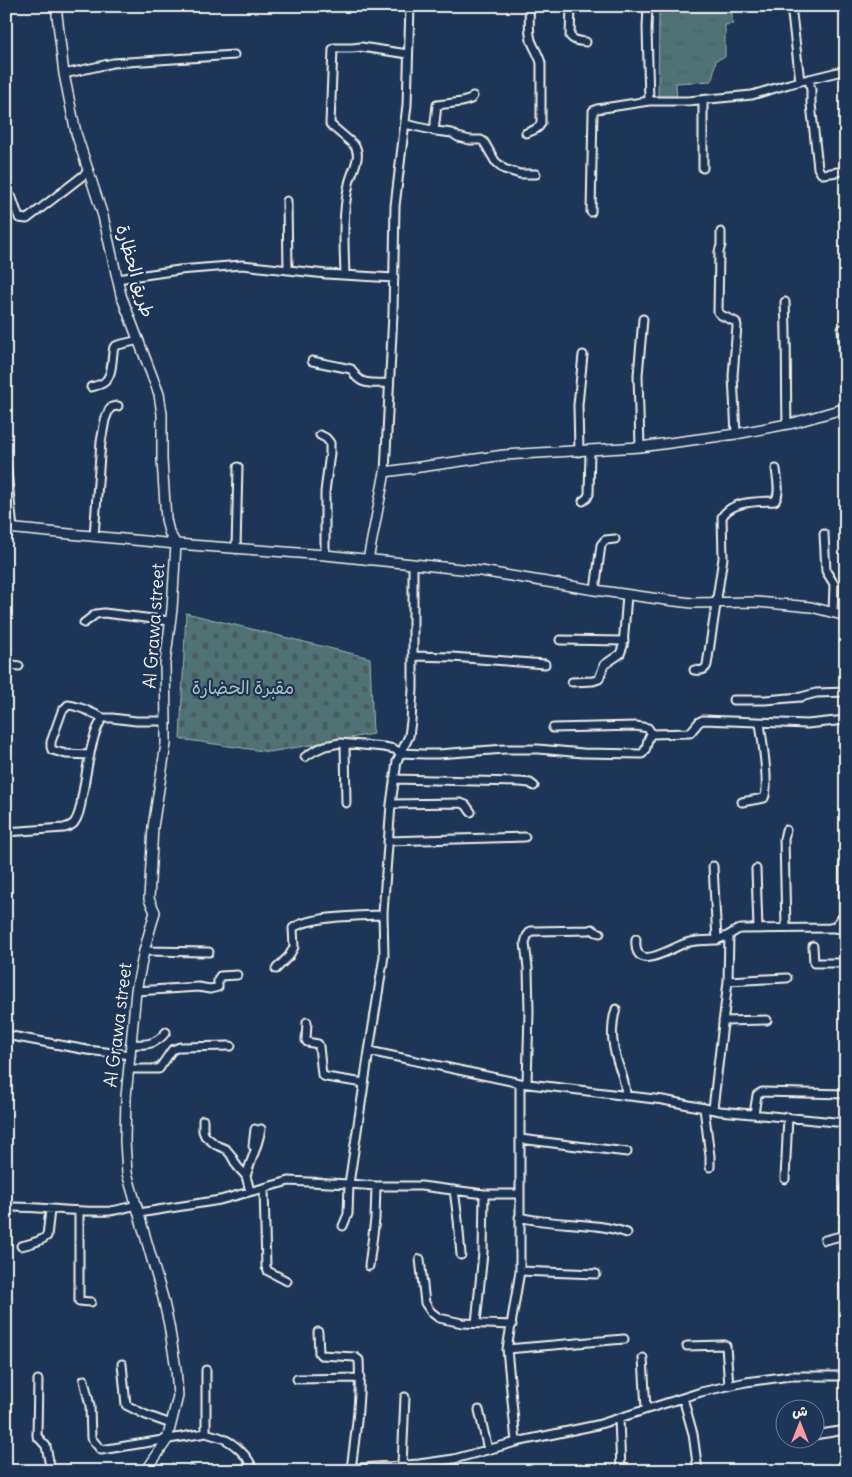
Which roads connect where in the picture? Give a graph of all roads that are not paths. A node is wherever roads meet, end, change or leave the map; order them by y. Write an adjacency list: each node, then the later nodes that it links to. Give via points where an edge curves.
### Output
1 (56, 6): 11 (street, طريق الحظارة)
2 (410, 6): 8 (street)
3 (529, 6): 19 (street, via 531,40 541,63 541,123)
4 (571, 6): 7 (street, via 570,36)
5 (648, 6): 16 (street)
6 (791, 6): 13 (street)
7 (586, 42)
8 (408, 54): 17 (street); 29 (street, via 361,47 333,49 330,124 356,147 357,152 348,185)
9 (234, 55): 11 (street, via 113,63)
10 (846, 70): 12 (street)
11 (64, 74): 21 (street, طريق الحظارة, via 76,133)
12 (809, 79): 13 (street); 22 (street, via 818,168 823,174)
13 (800, 81): 15 (street, via 752,95)
14 (473, 96): 18 (street, via 462,102 437,105)
15 (703, 100): 16 (street); 20 (street)
16 (649, 102): 26 (street, via 593,111)
17 (405, 124): 18 (street); 30 (street, via 396,188)
18 (434, 131): 23 (street, via 481,140 504,169)
19 (526, 133)
20 (703, 168)
21 (89, 171): 24 (street, via 27,219 19,218); 31 (street, طريق الحظارة)
22 (846, 171)
23 (536, 174)
24 (6, 191)
25 (287, 201): 28 (street)
26 (591, 212)
27 (721, 232): 44 (street, via 718,312 736,322 737,326 733,376)
28 (288, 270): 29 (street); 31 (street, via 242,266 178,270)
29 (345, 275): 30 (street)
30 (394, 278): 38 (street)
31 (117, 279): 35 (street, طريق الحظارة)
32 (785, 302): 43 (street)
33 (643, 319): 46 (street, via 638,375)
34 (842, 328): 40 (street)
35 (139, 340): 39 (street, via 114,347 106,380); 58 (street, طريق الحظارة, via 160,394 166,519)
36 (582, 355): 48 (street)
37 (312, 361): 38 (street, via 351,370 361,381)
38 (388, 383): 52 (street)
39 (91, 387)
40 (846, 387)
41 (118, 406): 56 (street, via 109,410 105,420)
42 (846, 408): 43 (street)
43 (787, 424): 44 (street)
44 (736, 434): 46 (street)
45 (320, 436): 60 (street, via 330,443)
46 (640, 447): 47 (street)
47 (590, 451): 48 (street); 53 (street, via 589,494)
48 (579, 452): 52 (street, via 504,455)
49 (6, 462): 54 (street)
50 (238, 468): 59 (street)
51 (776, 469): 65 (street, via 778,498 775,501 736,505 723,516 723,558)
52 (385, 472): 61 (street)
53 (582, 501)
54 (9, 528): 56 (street)
55 (824, 534): 66 (street, via 826,571 834,584)
56 (94, 536): 58 (street)
57 (615, 539): 63 (street, via 605,540 601,545)
58 (176, 544): 59 (street); 68 (street, Al Grawa street)
59 (236, 549): 60 (street)
60 (324, 555): 61 (street)
61 (368, 560): 62 (street)
62 (413, 564): 63 (street, via 481,570); 72 (street)
63 (595, 590): 64 (street)
64 (627, 595): 65 (street); 71 (street)
65 (716, 604): 66 (street, via 757,602); 76 (street, via 706,667)
66 (833, 613): 67 (street)
67 (846, 616)
68 (170, 621): 69 (street, via 96,614); 82 (street, Al Grawa street, via 165,664)
69 (84, 623)
70 (560, 640): 71 (street)
71 (624, 641): 77 (street, via 620,654 604,665 599,679)
72 (413, 656): 74 (street); 87 (street, via 410,730)
73 (6, 664): 75 (street)
74 (545, 664)
75 (19, 666)
76 (694, 670)
77 (572, 682)
78 (846, 692): 79 (street)
79 (733, 700)
80 (103, 718): 82 (street); 88 (street); 88 (street, via 84,708 68,705 62,711 51,742 52,750)
81 (846, 720): 83 (street)
82 (166, 721): 113 (street, Al Grawa street, via 165,753 153,827 149,899 155,912)
83 (760, 724): 85 (street, via 703,720 690,733); 92 (street, via 766,796)
84 (553, 728): 85 (street, via 636,726 648,728)
85 (652, 734): 87 (street, via 645,751 640,754 538,749)
86 (344, 744): 87 (street, via 389,748); 89 (street, via 325,746); 93 (street)
87 (401, 753): 90 (street)
88 (90, 755): 97 (street, via 81,806 72,825)
89 (305, 757)
90 (394, 778): 91 (street, via 520,782); 94 (street)
91 (534, 786)
92 (742, 802)
93 (346, 804)
94 (391, 804): 95 (street, via 461,802); 99 (street)
95 (471, 812)
96 (786, 830): 104 (street)
97 (6, 832)
98 (524, 837): 99 (street)
99 (388, 841): 103 (street)
100 (846, 860): 105 (street, via 844,915 836,926)
101 (713, 866): 111 (street)
102 (756, 869): 107 (street)
103 (383, 915): 116 (street, via 327,919 298,925 293,928 294,947); 129 (street, via 384,956)
104 (786, 928): 105 (street); 107 (street)
105 (830, 928): 106 (street)
106 (846, 928)
107 (758, 929): 109 (street, via 741,929)
108 (600, 933): 133 (street, via 592,929 531,931 527,936 529,1012)
109 (729, 935): 111 (street); 119 (street)
110 (636, 939): 111 (street, via 636,952 641,957 658,955 689,942)
111 (717, 940)
112 (813, 946): 115 (street, via 814,963)
113 (144, 951): 114 (street); 120 (street, Al Grawa street)
114 (209, 952)
115 (846, 963)
116 (276, 969)
117 (237, 974): 120 (street, via 220,976 218,987 210,989 198,986)
118 (787, 978): 119 (street)
119 (728, 981): 123 (street)
120 (136, 991): 127 (street, Al Grawa street)
121 (616, 1009): 135 (street, via 612,1037)
122 (767, 1020): 123 (street)
123 (723, 1021): 137 (street)
124 (307, 1022): 132 (street, via 306,1040 319,1046 322,1075)
125 (166, 1032): 127 (street, via 159,1041)
126 (6, 1035): 130 (street)
127 (130, 1044): 130 (street, Al Grawa street)
128 (231, 1046): 131 (street, via 180,1047 172,1050 159,1069)
129 (369, 1051): 132 (street); 133 (street)
130 (131, 1055): 131 (street, Al Grawa street)
131 (129, 1069): 157 (street, Al Grawa street, via 125,1141 127,1173)
132 (364, 1083): 149 (street)
133 (524, 1083): 135 (street); 143 (street)
134 (846, 1094): 138 (street, via 762,1092 757,1094)
135 (626, 1096): 136 (street)
136 (704, 1108): 137 (street); 146 (street)
137 (713, 1109): 138 (street)
138 (754, 1114): 139 (street)
139 (788, 1117): 141 (street); 148 (street)
140 (203, 1120): 147 (street, via 205,1136 226,1149)
141 (846, 1123)
142 (258, 1129): 147 (street, via 258,1146)
143 (520, 1139): 145 (street); 155 (street)
144 (846, 1146): 163 (street, via 844,1232 841,1236)
145 (627, 1152)
146 (710, 1167)
147 (246, 1176): 153 (street)
148 (785, 1179)
149 (349, 1184): 150 (street); 151 (street, via 289,1181); 161 (street, via 348,1214)
150 (376, 1186): 152 (street); 167 (street)
151 (264, 1188): 153 (street); 171 (street, via 266,1266 268,1271)
152 (454, 1190): 154 (street); 165 (street)
153 (250, 1191): 157 (street, via 213,1201)
154 (484, 1194): 155 (street); 174 (street)
155 (520, 1194): 160 (street)
156 (6, 1208): 158 (street)
157 (138, 1209): 159 (street); 194 (street, Al Grawa street, via 163,1298 176,1369 178,1396)
158 (50, 1210): 159 (street); 164 (street, via 47,1236)
159 (79, 1212): 172 (street, via 79,1301)
160 (520, 1217): 162 (street, via 606,1227); 168 (street)
161 (344, 1226)
162 (627, 1233)
163 (825, 1240)
164 (21, 1246)
165 (461, 1255)
166 (420, 1259): 174 (street, via 425,1303 431,1312 439,1318)
167 (369, 1266)
168 (520, 1271): 169 (street); 175 (street)
169 (596, 1274)
170 (844, 1280): 173 (street)
171 (287, 1281)
172 (91, 1302)
173 (846, 1316)
174 (476, 1324): 175 (street)
175 (512, 1325): 179 (street)
176 (318, 1332): 184 (street, via 319,1353 358,1358)
177 (624, 1339): 179 (street)
178 (687, 1346): 188 (street, via 725,1345)
179 (508, 1349): 199 (street)
180 (643, 1358): 191 (street)
181 (122, 1364): 194 (street, via 126,1404)
182 (206, 1370): 196 (street)
183 (846, 1376): 188 (street, via 790,1376)
184 (360, 1378): 185 (street); 202 (street, via 358,1424)
185 (297, 1379)
186 (38, 1380): 203 (street, via 37,1436 46,1446)
187 (84, 1380): 198 (street, via 90,1406 91,1438 102,1450)
188 (729, 1386): 190 (street)
189 (405, 1397): 201 (street)
190 (683, 1398): 191 (street); 208 (street, via 694,1439)
191 (646, 1409): 193 (street)
192 (478, 1410): 200 (street)
193 (619, 1418): 199 (street); 207 (street)
194 (171, 1424): 198 (street, Al Grawa street)
195 (846, 1430): 197 (street)
196 (206, 1433): 198 (street); 205 (street, via 235,1446)
197 (824, 1433)
198 (167, 1440): 204 (street, Al Grawa street)
199 (516, 1442): 200 (street)
200 (488, 1450): 201 (street, via 454,1459)
201 (402, 1465): 202 (street)
202 (351, 1469): 206 (street)
203 (51, 1471)
204 (146, 1471)
205 (253, 1471)
206 (317, 1471)
207 (621, 1471)
208 (698, 1471)

